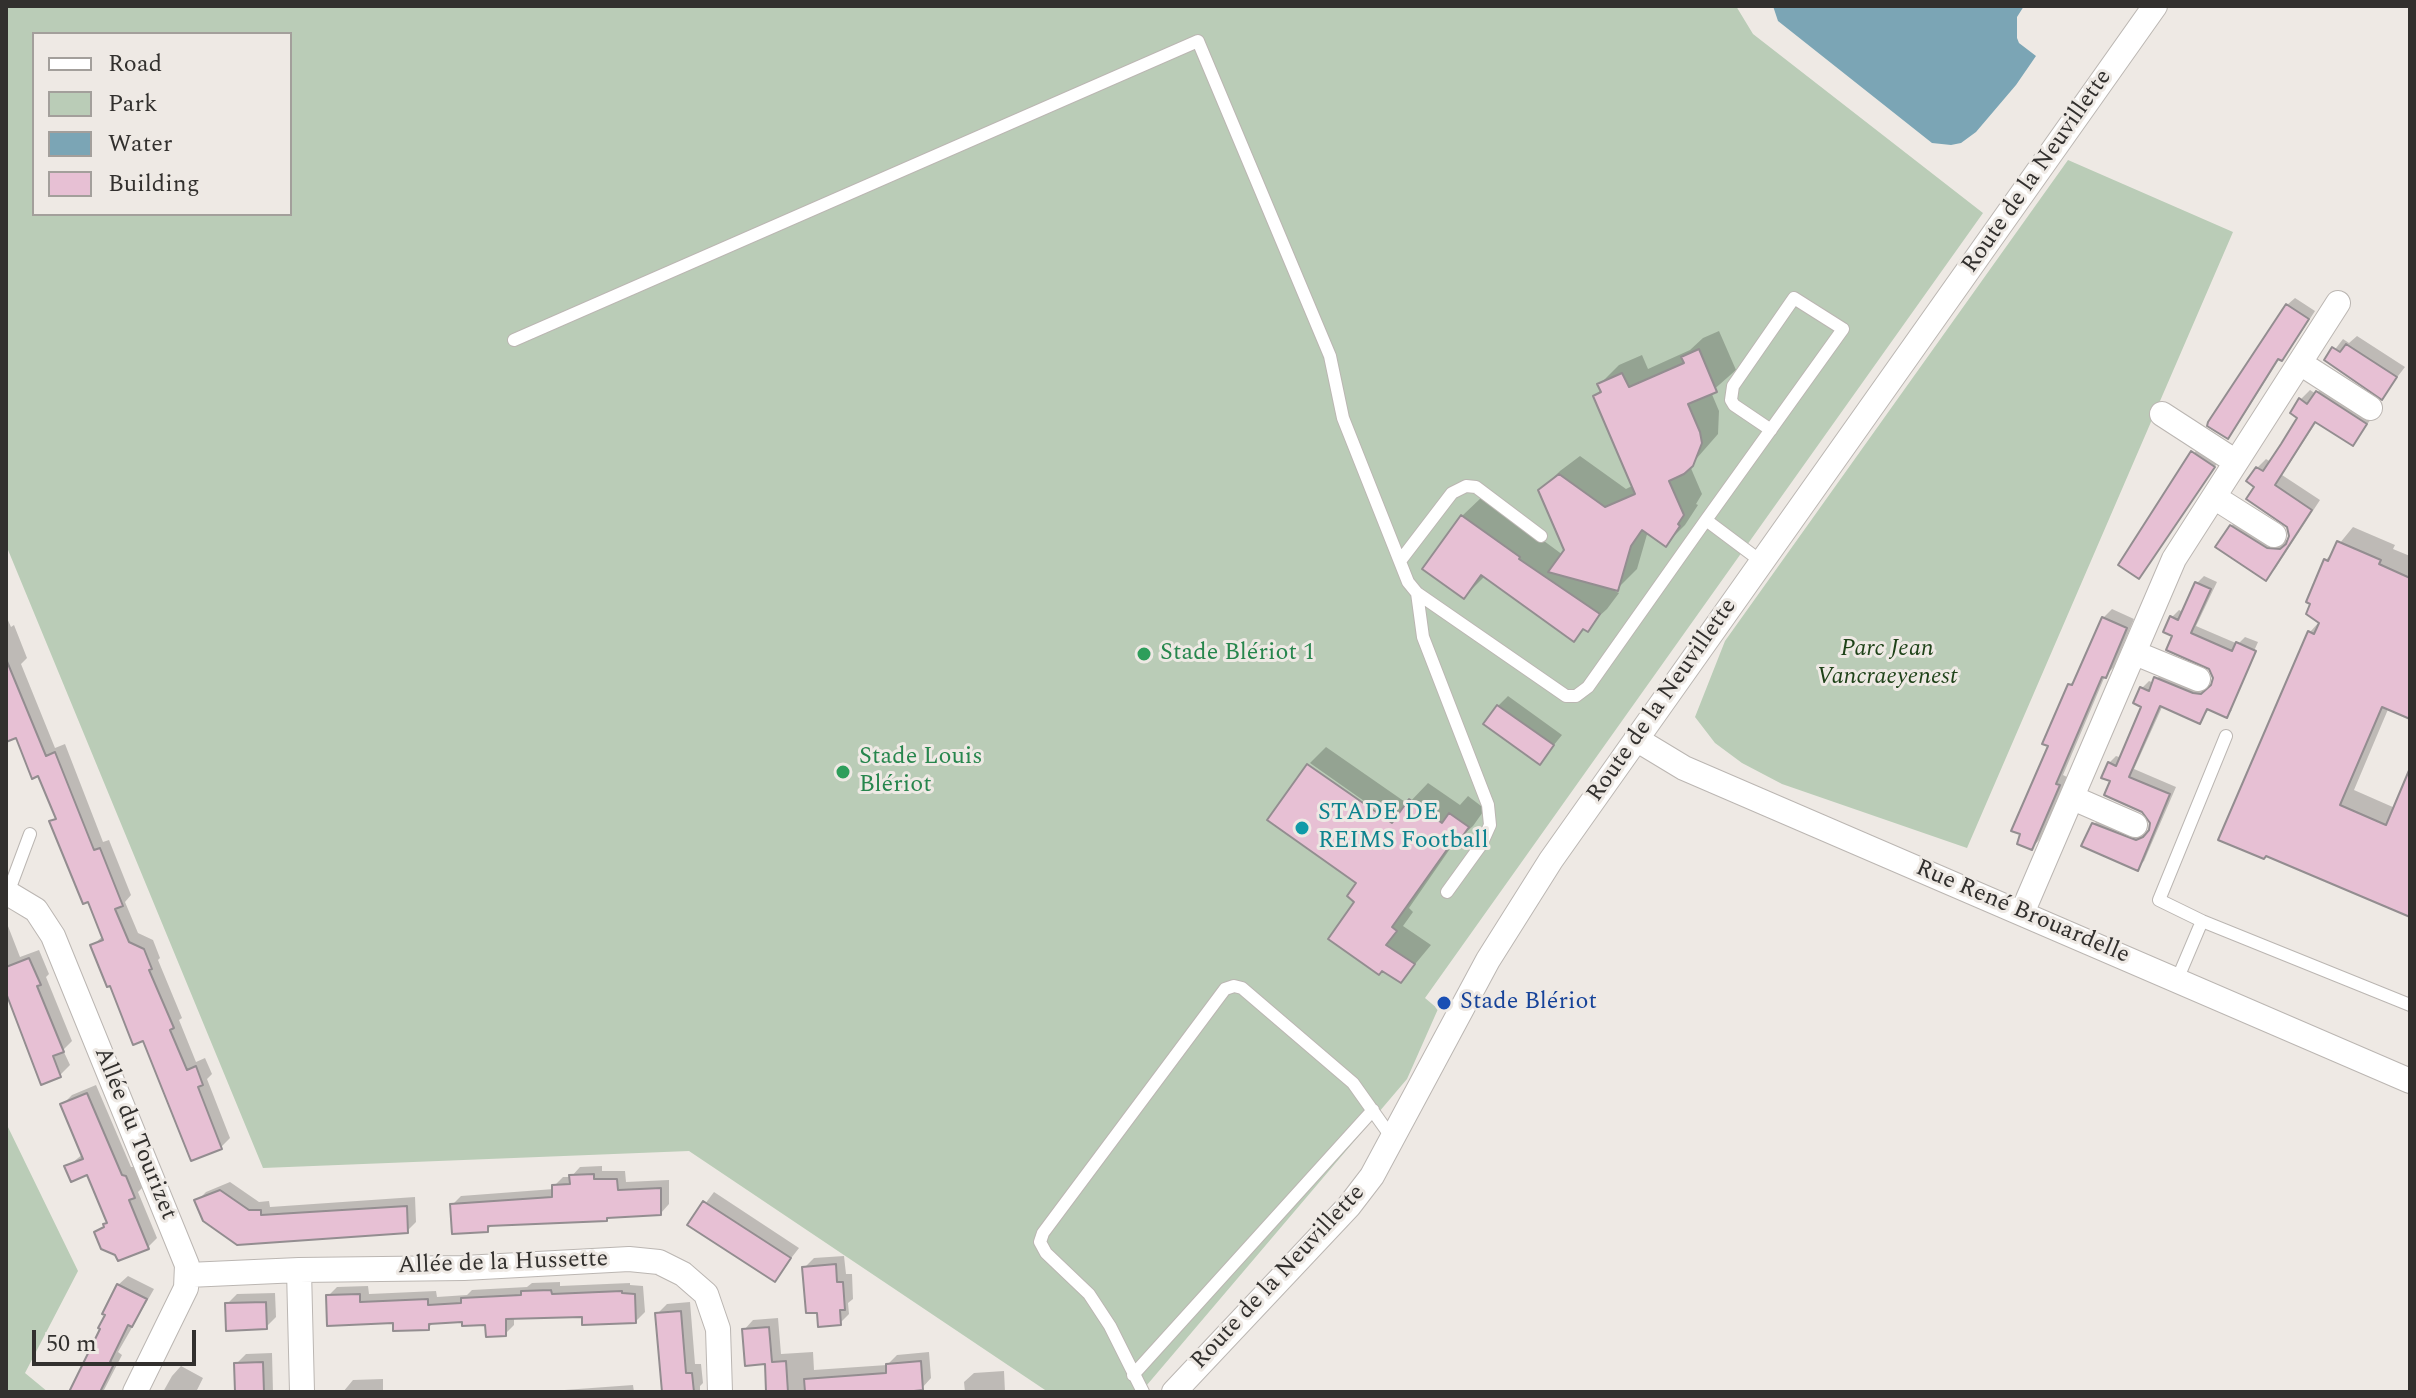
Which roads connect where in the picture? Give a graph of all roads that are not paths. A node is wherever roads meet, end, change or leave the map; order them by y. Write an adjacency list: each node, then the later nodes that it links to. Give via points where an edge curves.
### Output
1 (2155, 6): 14 (street, Route de la Neuvillette)
2 (2338, 303): 4 (street)
3 (514, 340): 13 (lane, via 1198,41 1330,356 1343,418)
4 (2300, 363): 5 (street); 8 (street)
5 (2370, 408)
6 (2162, 414): 8 (street)
7 (1771, 430): 7 (lane, via 1843,329 1794,298 1733,386 1734,405); 10 (lane)
8 (2236, 462): 9 (street)
9 (2214, 497): 11 (street); 16 (street, via 2174,559)
10 (1706, 520): 14 (lane); 15 (lane, via 1588,687 1576,696 1566,696)
11 (2274, 535)
12 (1541, 536): 13 (lane, via 1476,487 1466,486 1452,493)
13 (1400, 561): 15 (lane)
14 (1762, 562): 19 (street, Route de la Neuvillette)
15 (1417, 593): 24 (lane, via 1423,637 1488,805 1490,825 1481,845)
16 (2135, 653): 17 (street); 20 (street)
17 (2198, 679)
18 (2226, 736): 26 (lane, via 2159,900)
19 (1636, 739): 25 (street, Rue René Brouardelle, via 1684,768); 31 (street, Route de la Neuvillette, via 1488,960)
20 (2073, 798): 21 (street); 25 (street)
21 (2135, 825)
22 (30, 834): 23 (lane)
23 (7, 892): 33 (street, Allée du Tourizet, via 36,910 53,936)
24 (1447, 892)
25 (2022, 913): 27 (street, Rue René Brouardelle)
26 (2202, 921): 27 (lane); 28 (lane)
27 (2177, 980): 29 (street, Rue René Brouardelle)
28 (2410, 1005)
29 (2410, 1081)
30 (1373, 1110): 31 (lane); 34 (lane); 34 (lane, via 1353,1083 1250,994 1234,986 1225,989 1040,1242 1089,1294)
31 (1392, 1138): 39 (street, Route de la Neuvillette, via 1349,1206)
32 (299, 1270): 33 (street, Allée de la Hussette); 36 (street); 37 (street, Allée de la Hussette, via 659,1262 693,1281 710,1301 718,1329)
33 (188, 1275): 35 (street)
34 (1133, 1375): 38 (lane)
35 (135, 1392)
36 (302, 1392)
37 (720, 1392)
38 (1143, 1392)
39 (1174, 1392)

